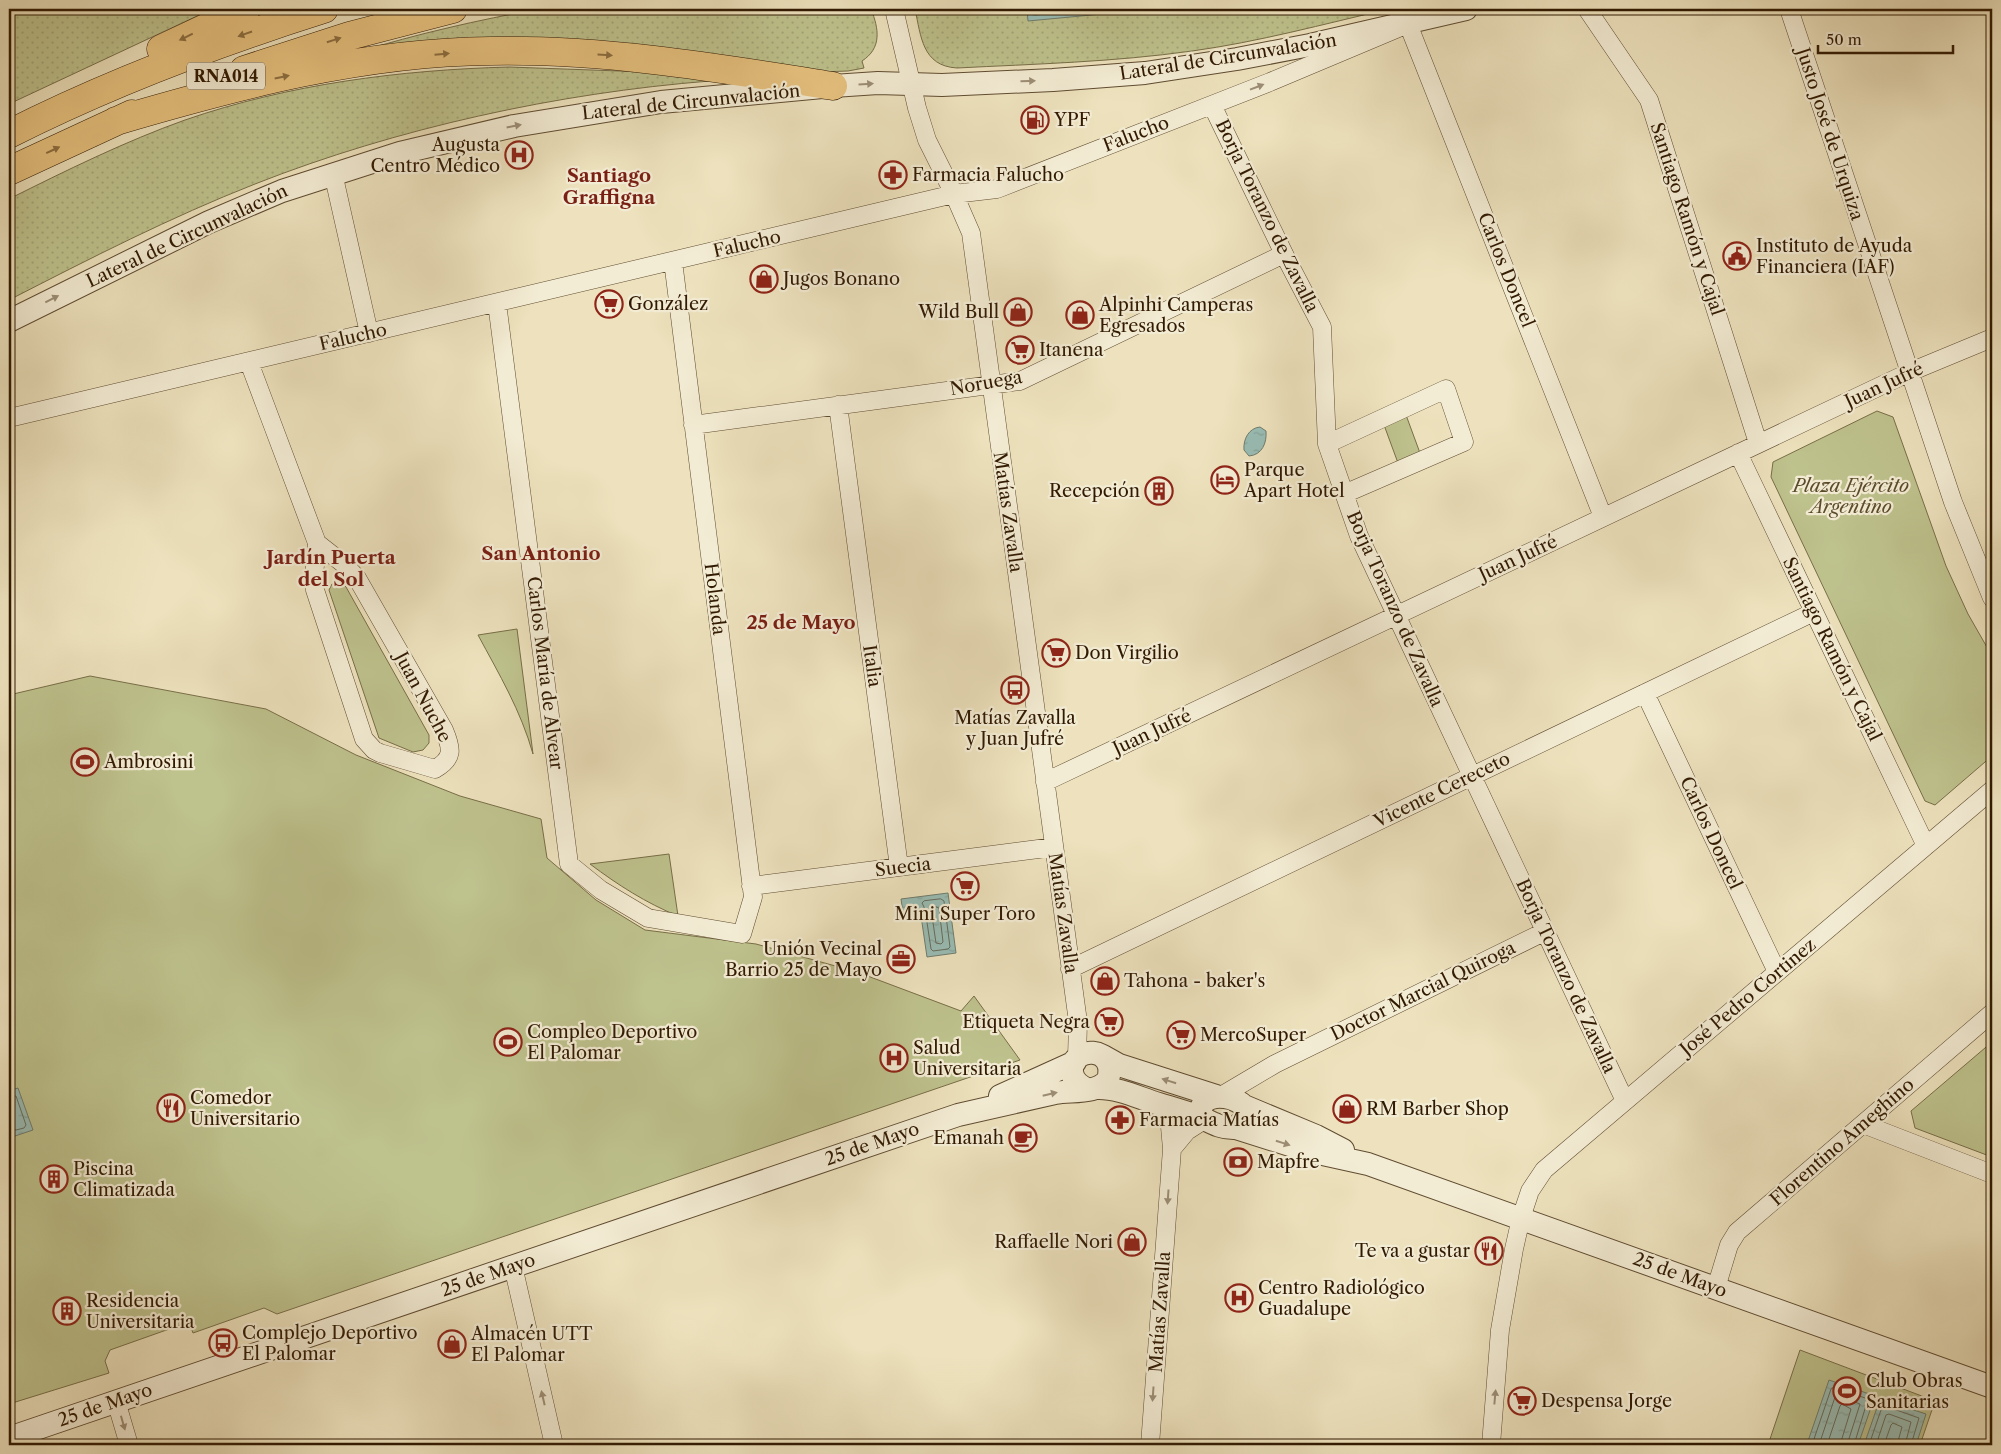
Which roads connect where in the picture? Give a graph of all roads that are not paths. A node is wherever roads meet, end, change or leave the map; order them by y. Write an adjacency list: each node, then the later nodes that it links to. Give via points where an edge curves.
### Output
1 (246, 9): 13 (highway, one-way to 13, via 152,53)
2 (324, 9): 13 (highway, RNA014, one-way to 13, via 159,66)
3 (453, 9): 12 (highway, RNA014, one-way to 3, via 271,60)
4 (1466, 9): 8 (street, Falucho)
5 (1587, 9): 30 (street, Santiago Ramón y Cajal, via 1649,100)
6 (1789, 9): 24 (street, Justo José de Urquiza)
7 (894, 11): 9 (street, Matías Zavalla)
8 (1408, 24): 9 (street, Lateral de Circunvalación, one-way to 8, via 1053,80 1154,72 1237,59); 11 (street, Falucho, one-way to 8); 33 (street, Carlos Doncel)
9 (911, 84): 10 (street, Lateral de Circunvalación, one-way to 9); 16 (street, Matías Zavalla, via 927,140)
10 (833, 86): 12 (highway, one-way to 10, via 229,90 326,68 489,51 645,58); 15 (street, Lateral de Circunvalación, one-way to 10, via 460,138 572,115 661,102)
11 (1212, 105): 16 (street, Falucho, via 997,189); 17 (street, Borja Toranzo de Zavalla)
12 (116, 122): 14 (highway, RNA014, one-way to 12)
13 (9, 134)
14 (13, 170)
15 (332, 173): 20 (street, Lateral de Circunvalación, one-way to 15, via 245,206); 21 (street)
16 (954, 194): 18 (street, Falucho); 25 (street, Matías Zavalla, via 971,233)
17 (1284, 254): 25 (street, Noruega, via 1020,380); 29 (street, Borja Toranzo de Zavalla, via 1322,327)
18 (673, 262): 19 (street, Falucho); 28 (street, Holanda)
19 (497, 303): 21 (street, Falucho); 47 (street, Carlos María de Alvear, via 570,864 601,890 648,918)
20 (9, 321)
21 (369, 333): 23 (street, Falucho)
22 (1992, 338): 24 (street, Juan Jufré)
23 (249, 362): 27 (street, Falucho); 34 (street, Juan Nuche)
24 (1910, 372): 30 (street, Juan Jufré); 35 (street, Justo José de Urquiza, via 1953,502)
25 (991, 384): 26 (street, Noruega); 40 (street, Matías Zavalla)
26 (838, 405): 28 (street, Noruega); 44 (street, Italia)
27 (9, 418)
28 (694, 424): 45 (street, Holanda)
29 (1327, 444): 32 (street, Borja Toranzo de Zavalla); 32 (street, via 1446,389 1464,442)
30 (1758, 444): 31 (street, Juan Jufré)
31 (1738, 453): 33 (street, Juan Jufré); 36 (street, Santiago Ramón y Cajal)
32 (1344, 494): 37 (street, Borja Toranzo de Zavalla, via 1358,536)
33 (1604, 517): 37 (street, Juan Jufré)
34 (317, 543): 34 (street, Juan Nuche, via 315,590 364,739 374,750 435,769 444,764 450,750 439,722 356,578)
35 (1992, 598)
36 (1814, 612): 38 (street, Vicente Cereceto); 42 (street, Santiago Ramón y Cajal)
37 (1396, 615): 39 (street, Borja Toranzo de Zavalla); 40 (street, Juan Jufré)
38 (1645, 693): 39 (street, Vicente Cereceto); 49 (street, Carlos Doncel)
39 (1472, 776): 46 (street, Borja Toranzo de Zavalla); 48 (street, Vicente Cereceto)
40 (1045, 782): 43 (street, Matías Zavalla)
41 (1992, 790): 42 (street, José Pedro Cortinez)
42 (1926, 846): 49 (street, José Pedro Cortinez)
43 (1054, 848): 44 (street, Suecia); 48 (street, Matías Zavalla)
44 (899, 867): 45 (street, Suecia)
45 (751, 886): 47 (street, Holanda, via 753,897)
46 (1544, 932): 52 (street, Doctor Marcial Quiroga); 55 (street, Borja Toranzo de Zavalla)
47 (742, 934)
48 (1070, 969): 51 (street, Matías Zavalla, via 1078,1026)
49 (1777, 972): 55 (street, José Pedro Cortinez)
50 (1992, 1013): 60 (street, Florentino Ameghino)
51 (1088, 1057): 53 (street, via 1072,1073 1081,1086); 53 (street, via 1107,1061 1110,1074 1108,1080); 54 (street, one-way to 51); 58 (street, 25 de Mayo)
52 (1275, 1064): 54 (street, Doctor Marcial Quiroga); 57 (street, Doctor Marcial Quiroga, via 1258,1079)
53 (1093, 1088): 56 (street, 25 de Mayo, via 1118,1090); 58 (street, 25 de Mayo, one-way to 53)
54 (1218, 1096): 57 (street); 59 (street, via 1204,1105)
55 (1625, 1101): 65 (street, José Pedro Cortinez, via 1544,1170 1530,1191)
56 (1164, 1105): 59 (street, 25 de Mayo); 62 (street, Matías Zavalla)
57 (1244, 1105): 61 (street, via 1246,1115); 63 (street, 25 de Mayo, via 1316,1136)
58 (968, 1112): 66 (street, 25 de Mayo)
59 (1203, 1119): 61 (street); 62 (street)
60 (1863, 1124): 64 (street); 67 (street, Florentino Ameghino, via 1737,1232 1729,1246)
61 (1236, 1128): 63 (street, 25 de Mayo, one-way to 63, via 1309,1151)
62 (1172, 1148): 73 (street, Matías Zavalla, one-way to 73)
63 (1368, 1164): 65 (street, 25 de Mayo)
64 (1992, 1174)
65 (1521, 1218): 67 (street, 25 de Mayo); 74 (street, one-way to 65, via 1500,1330)
66 (513, 1266): 69 (street, 25 de Mayo); 72 (street, one-way to 66)
67 (1716, 1288): 68 (street, 25 de Mayo)
68 (1992, 1387)
69 (116, 1401): 70 (street, 25 de Mayo); 71 (street, one-way to 71)
70 (9, 1438)
71 (129, 1445)
72 (554, 1445)
73 (1150, 1445)
74 (1491, 1445)

